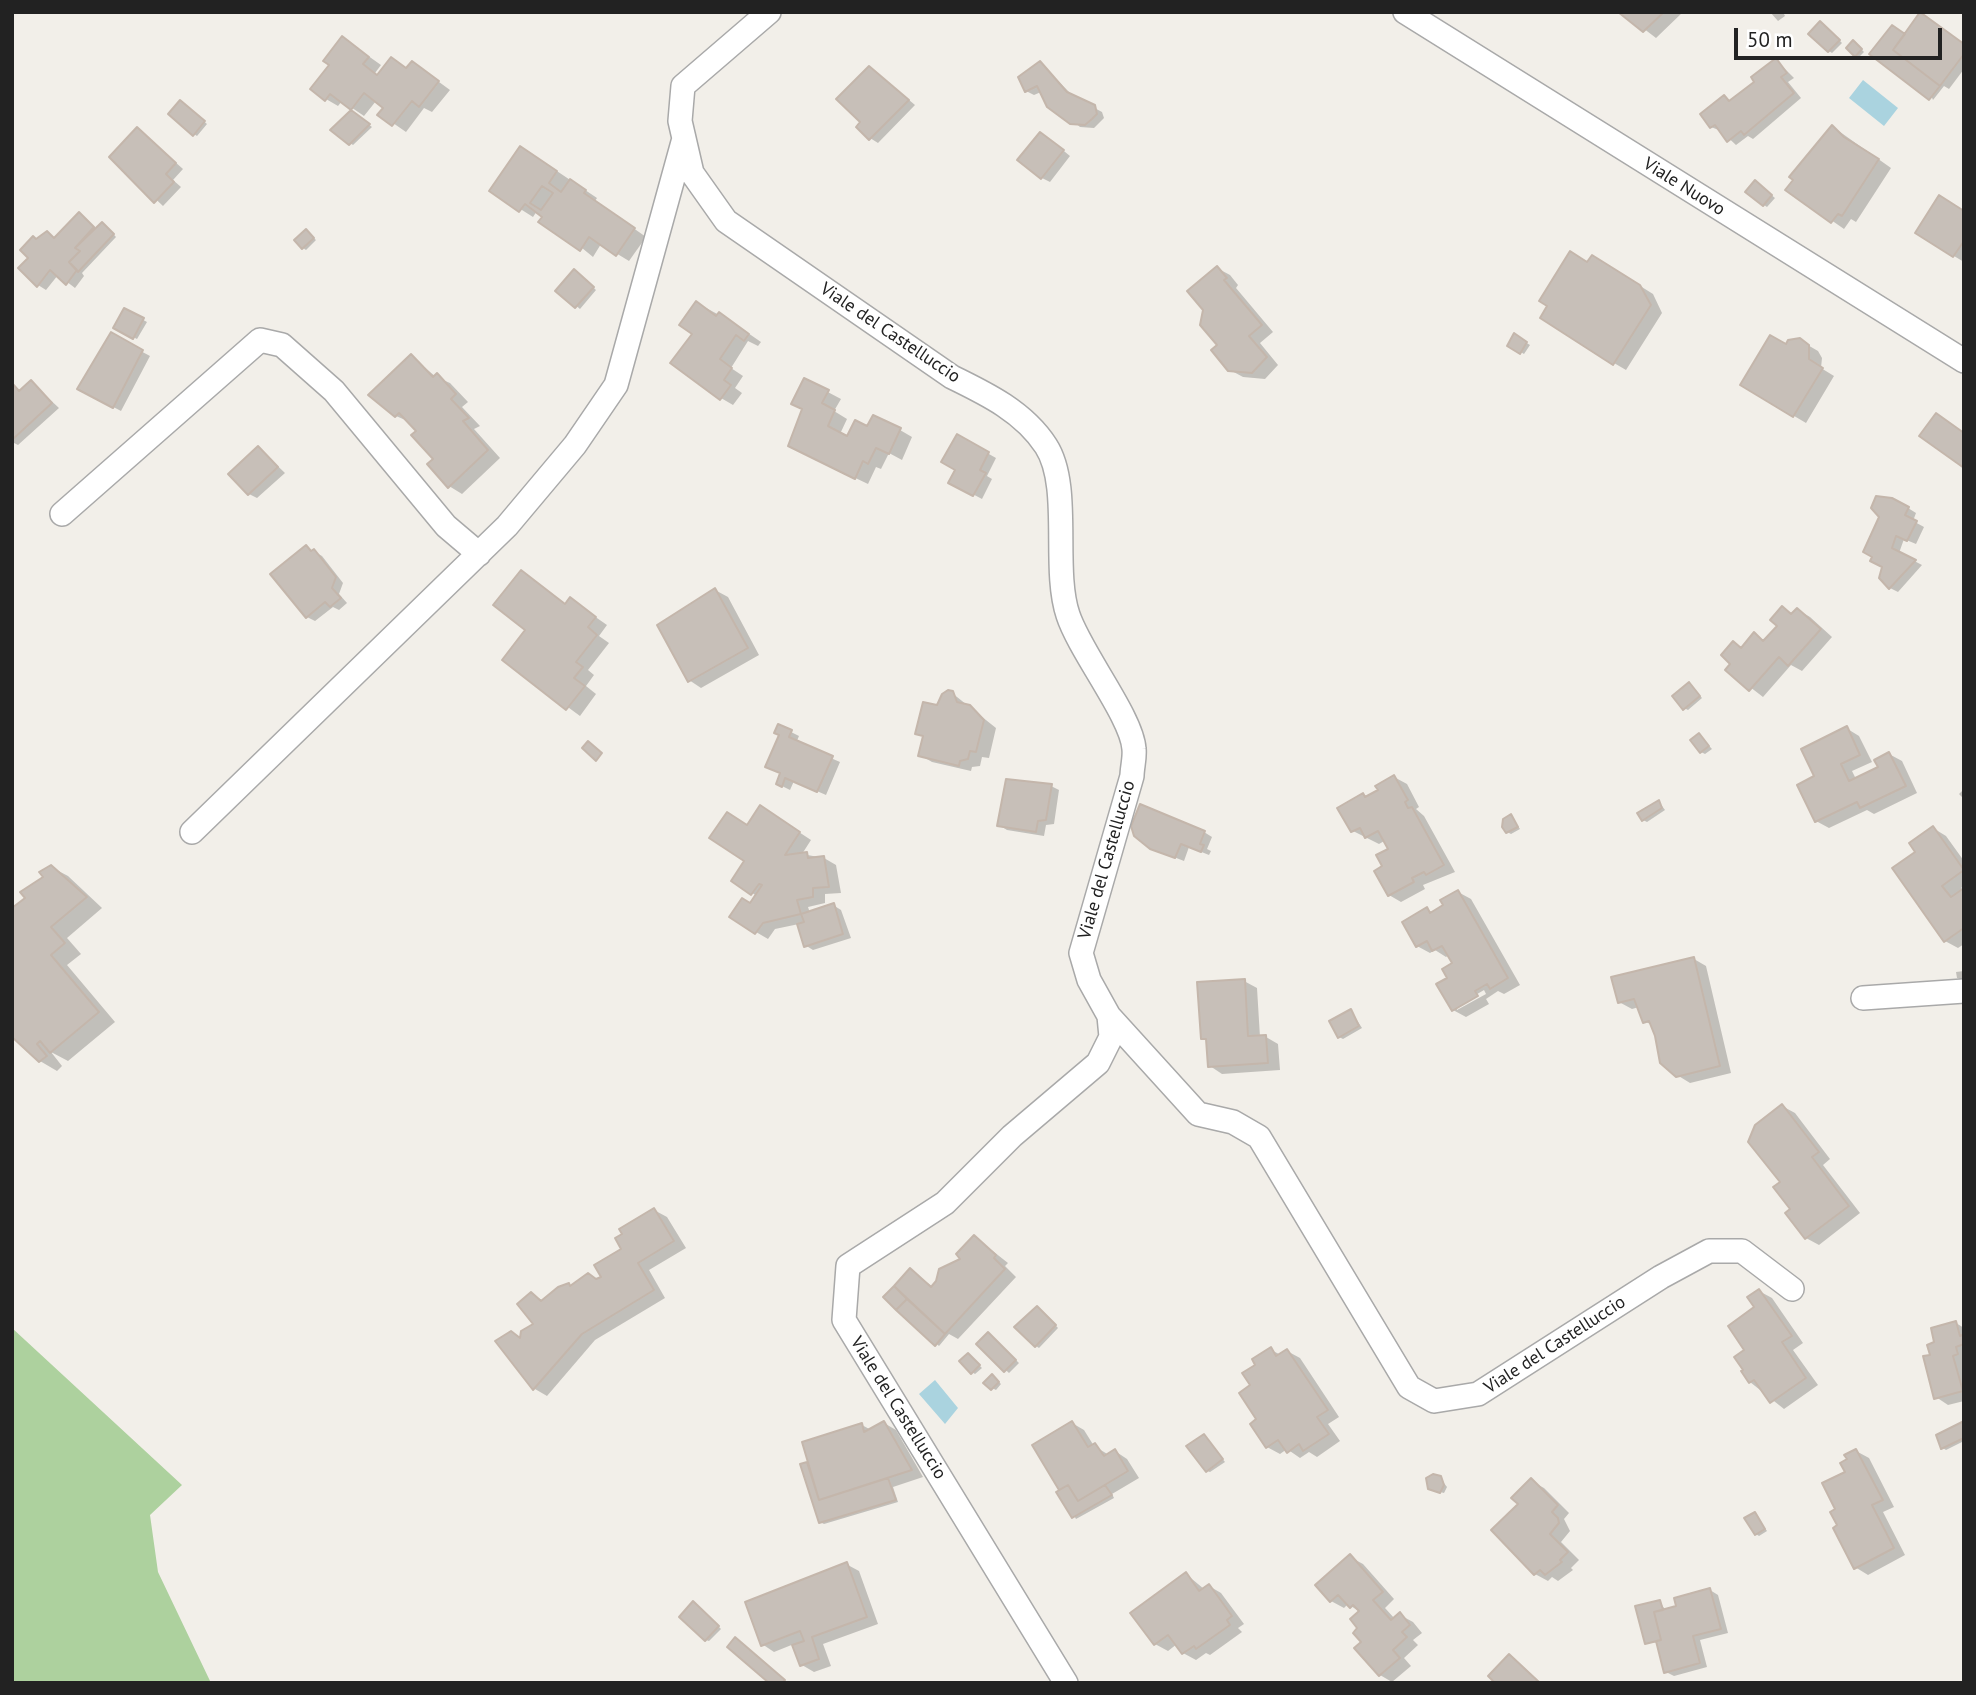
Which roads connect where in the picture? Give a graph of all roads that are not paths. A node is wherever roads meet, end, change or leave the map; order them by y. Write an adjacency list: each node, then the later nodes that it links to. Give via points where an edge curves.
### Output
1 (769, 12): 3 (street, Viale del Castelluccio, via 683,86 680,121)
2 (1405, 12): 4 (street, Viale Nuovo)
3 (684, 139): 6 (street, via 616,384 575,445); 10 (street, Viale del Castelluccio, via 692,173 726,221 952,377 1024,420 1047,447 1057,475 1068,614 1134,748 1132,776 1081,953 1089,980)
4 (1964, 361)
5 (62, 514): 6 (street, via 260,340 282,345 334,391 446,526)
6 (479, 554): 7 (street)
7 (192, 832)
8 (1964, 991): 9 (street)
9 (1863, 998)
10 (1110, 1016): 11 (street, Viale del Castelluccio, via 1198,1114 1233,1122 1259,1137 1409,1387 1434,1401 1478,1394 1661,1276 1709,1251 1742,1251); 12 (street, Viale del Castelluccio, via 1111,1037 1098,1063 1012,1136 945,1203 848,1266 844,1290 844,1320)
11 (1792, 1289)
12 (1066, 1683)

